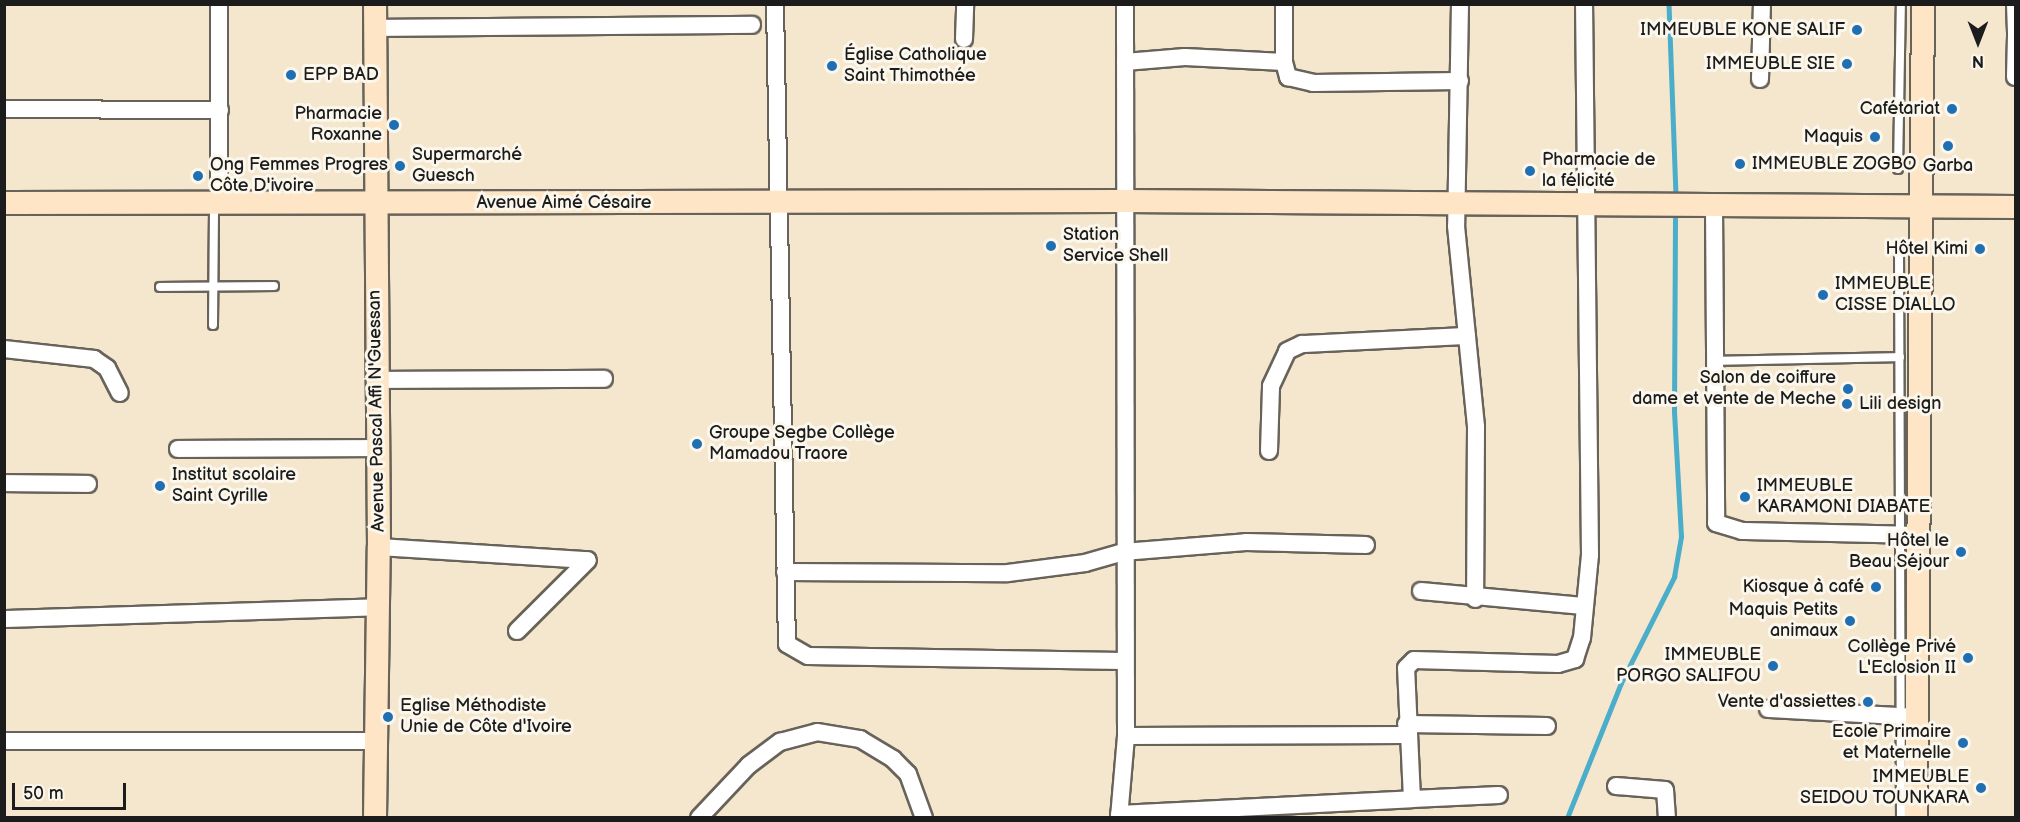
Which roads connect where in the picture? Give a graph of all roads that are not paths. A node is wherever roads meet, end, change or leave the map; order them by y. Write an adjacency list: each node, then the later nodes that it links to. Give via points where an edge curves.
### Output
1 (219, 4): 23 (street)
2 (375, 4): 14 (street, Avenue Pascal Affi N'Guessan)
3 (774, 4): 30 (street)
4 (965, 4): 16 (street)
5 (1125, 4): 17 (street)
6 (1284, 4): 18 (street)
7 (1460, 4): 21 (street)
8 (1584, 4): 31 (street)
9 (1762, 4): 20 (street)
10 (1901, 4): 24 (lane)
11 (1923, 4): 34 (street)
12 (2015, 4): 15 (street)
13 (752, 26): 14 (street)
14 (375, 28): 27 (street, Avenue Pascal Affi N'Guessan)
15 (2016, 36): 19 (street)
16 (964, 39)
17 (1125, 62): 18 (street, via 1185,57); 25 (street)
18 (1284, 62): 21 (street, via 1288,77 1313,83)
19 (2015, 77)
20 (1760, 79)
21 (1460, 81): 29 (street)
22 (4, 109): 23 (street)
23 (220, 110): 26 (street)
24 (1898, 170)
25 (1124, 201): 29 (street, Avenue Aimé Césaire); 30 (street, Avenue Aimé Césaire); 55 (street)
26 (217, 202): 27 (street, Avenue Aimé Césaire); 28 (street, Avenue Aimé Césaire); 36 (lane)
27 (375, 202): 30 (street, Avenue Aimé Césaire); 44 (street, Avenue Pascal Affi N'Guessan)
28 (4, 203)
29 (1460, 204): 31 (street, Avenue Aimé Césaire); 40 (street, via 1456,226)
30 (782, 205): 56 (street)
31 (1585, 205): 32 (street, Avenue Aimé Césaire); 59 (street, via 1590,555)
32 (1714, 206): 34 (street, Avenue Aimé Césaire); 43 (street)
33 (2016, 207): 34 (street, Avenue Aimé Césaire)
34 (1920, 208): 52 (street)
35 (1899, 248): 42 (lane)
36 (213, 286): 37 (lane); 38 (lane); 39 (lane)
37 (274, 286)
38 (160, 287)
39 (213, 325)
40 (1467, 336): 49 (street, via 1302,344 1287,351 1271,386); 58 (street, via 1476,427)
41 (4, 349): 46 (street, via 94,359 107,368)
42 (1900, 357): 43 (lane); 52 (lane)
43 (1713, 361): 52 (street, via 1716,523 1722,529)
44 (375, 380): 45 (street); 48 (street, Avenue Pascal Affi N'Guessan)
45 (604, 380)
46 (120, 393)
47 (178, 448): 48 (street)
48 (377, 448): 54 (street, Avenue Pascal Affi N'Guessan)
49 (1269, 451)
50 (4, 483): 51 (street)
51 (88, 484)
52 (1912, 535): 65 (street)
53 (1366, 545): 55 (street, via 1246,542)
54 (379, 547): 60 (street, Avenue Pascal Affi N'Guessan); 62 (street, via 588,560)
55 (1123, 552): 56 (street, via 1075,565 1008,573); 63 (street)
56 (785, 572): 63 (street, via 787,644 808,656)
57 (1420, 591): 58 (street)
58 (1474, 599): 59 (street)
59 (1583, 606): 67 (street, via 1582,638 1575,659 1558,664 1414,660 1406,668)
60 (378, 607): 61 (street); 70 (street, Avenue Pascal Affi N'Guessan)
61 (4, 619)
62 (517, 631)
63 (1123, 661): 68 (street)
64 (1768, 709): 65 (street)
65 (1910, 716): 80 (lane); 81 (street)
66 (1546, 726): 67 (street)
67 (1407, 729): 68 (street); 73 (street)
68 (1126, 736): 75 (street)
69 (4, 741): 70 (street)
70 (376, 741): 76 (street, Avenue Pascal Affi N'Guessan)
71 (1616, 786): 79 (street, via 1665,790)
72 (1499, 795): 73 (street)
73 (1412, 799): 74 (street)
74 (1315, 810): 75 (street)
75 (1119, 816)
76 (375, 818)
77 (699, 818): 78 (street, via 749,765 780,742 817,732 860,739 901,765 917,791)
78 (924, 818)
79 (1667, 818)
80 (1901, 818)
81 (1916, 818)

